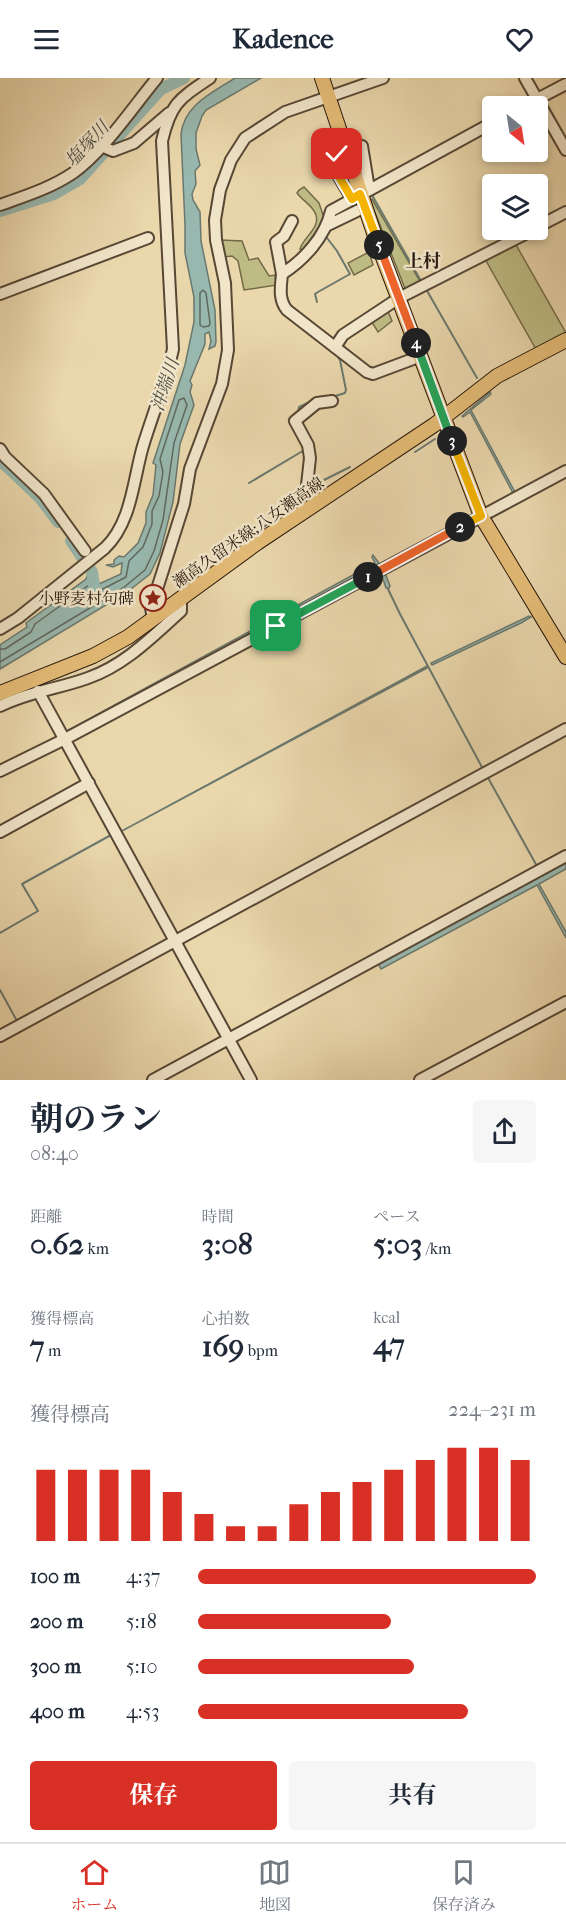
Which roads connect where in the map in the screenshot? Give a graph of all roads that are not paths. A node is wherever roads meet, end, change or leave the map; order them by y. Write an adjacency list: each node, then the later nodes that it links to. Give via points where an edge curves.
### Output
1 (157, 78): 15 (street)
2 (210, 78): 10 (street, via 178,101)
3 (322, 78): 7 (main road)
4 (383, 78): 7 (street)
5 (525, 78): 8 (street)
6 (566, 84): 9 (street)
7 (328, 96): 19 (main road); 42 (street, via 285,112 245,138 231,160 220,190 215,220 225,283 228,350 222,384 190,469 184,504 151,608)
8 (535, 96)
9 (543, 96)
10 (170, 113): 15 (street, via 134,143 113,152); 43 (street, via 162,141 173,349 126,514 114,540)
11 (548, 119): 14 (street)
12 (566, 124): 14 (street)
13 (482, 128): 19 (street)
14 (555, 131): 17 (street)
15 (101, 146): 20 (street, via 74,172)
16 (353, 149): 19 (street, via 362,146)
17 (566, 150)
18 (337, 154): 19 (street, via 328,158)
19 (360, 194): 25 (street, via 331,211); 30 (main road)
20 (0, 205)
21 (359, 210): 25 (street)
22 (566, 212): 24 (street)
23 (292, 221): 28 (street, via 276,242)
24 (548, 221)
25 (328, 225): 28 (street, via 299,263)
26 (148, 238): 29 (street)
27 (512, 240): 30 (street)
28 (282, 274): 32 (street, via 283,305)
29 (0, 294)
30 (399, 298): 32 (street, via 343,335); 33 (main road)
31 (566, 340): 35 (main road, 瀬高久留米線;八女瀬高線, via 497,376)
32 (335, 347): 33 (street, via 373,374)
33 (421, 356): 35 (main road)
34 (332, 401): 38 (street, via 317,403 295,421 308,445 307,485)
35 (444, 417): 38 (main road, 瀬高久留米線;八女瀬高線); 39 (main road)
36 (2, 456): 40 (street, via 44,494)
37 (566, 471): 39 (street)
38 (314, 504): 41 (main road, 瀬高久留米線;八女瀬高線)
39 (481, 516): 44 (main road); 49 (street)
40 (85, 551)
41 (181, 598): 42 (main road, 瀬高久留米線;八女瀬高線); 45 (street, via 181,611 115,665 87,678)
42 (153, 619): 46 (main road, 瀬高久留米線;八女瀬高線, via 93,656)
43 (0, 629)
44 (566, 657)
45 (38, 691): 47 (street); 49 (street)
46 (0, 693)
47 (0, 706)
48 (566, 729): 54 (street)
49 (65, 739): 50 (street); 51 (street)
50 (0, 771)
51 (89, 783): 52 (street); 54 (street)
52 (0, 832)
53 (566, 856): 57 (street)
54 (175, 940): 56 (street); 57 (street)
55 (566, 1002): 60 (street)
56 (0, 1036)
57 (228, 1039): 58 (street); 59 (street)
58 (153, 1080)
59 (251, 1080)
60 (420, 1080)

